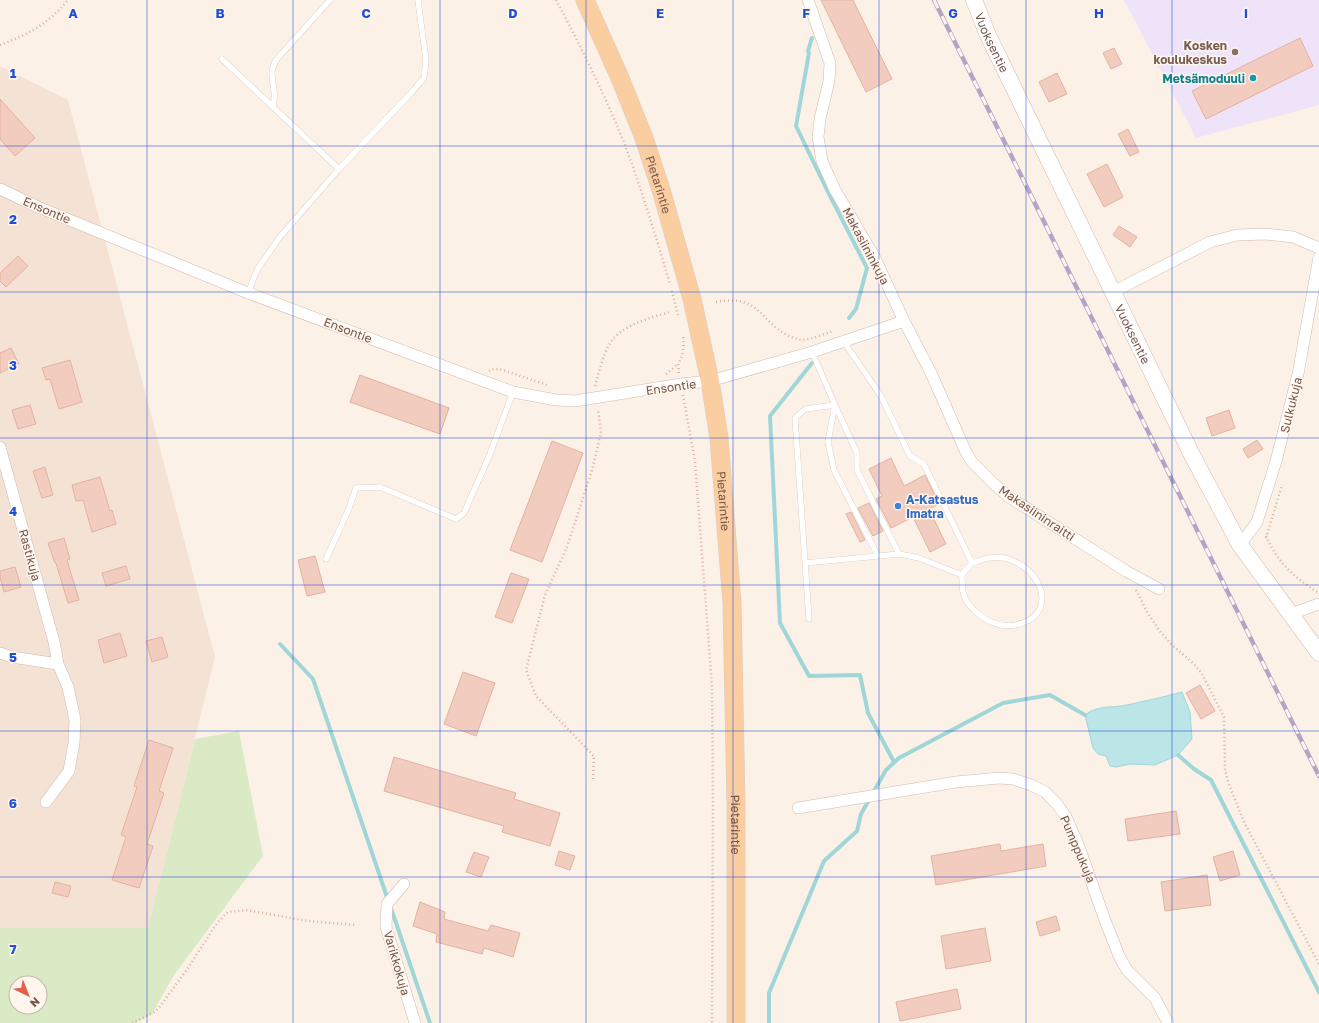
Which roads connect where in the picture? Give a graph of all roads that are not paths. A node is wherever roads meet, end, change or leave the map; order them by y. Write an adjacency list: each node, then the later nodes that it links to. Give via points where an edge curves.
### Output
1 (330, 0): 7 (lane, via 276,60 271,78 274,91)
2 (418, 0): 8 (lane, via 426,61 424,78)
3 (585, 0): 17 (main road, Pietarintie, via 620,78 653,165 692,299)
4 (808, 0): 14 (street, Makasiininkuja, via 830,64 818,136 822,161 835,190 874,256)
5 (974, 0): 12 (street, Vuoksentie, via 987,33)
6 (222, 59): 7 (lane)
7 (273, 107): 8 (lane)
8 (339, 169): 13 (lane, via 279,238 257,270)
9 (0, 189): 13 (street, Ensontie)
10 (1319, 248): 12 (street, via 1293,237 1266,234 1237,235 1210,242)
11 (1319, 257): 21 (street, Sulkukuja, via 1298,374 1276,461 1257,522)
12 (1113, 292): 21 (street, Vuoksentie, via 1192,455)
13 (248, 293): 18 (street, Ensontie)
14 (904, 321): 15 (street); 28 (street, Makasiininraitti, via 972,462 1009,496 1126,571)
15 (844, 342): 16 (street); 26 (lane, via 881,396 910,456 924,464)
16 (812, 352): 17 (street); 19 (lane)
17 (710, 381): 18 (street, Ensontie, via 575,401); 39 (main road, Pietarintie, via 719,438 732,603 736,804)
18 (513, 392): 24 (lane, via 464,513 456,519 380,487 356,488)
19 (835, 405): 22 (lane, via 858,453 857,470); 23 (lane, via 828,442 834,470); 25 (lane, via 805,409 795,418)
20 (0, 447): 34 (street, Rastikuja)
21 (1240, 545): 30 (street, Vuoksentie)
22 (899, 554): 23 (lane); 27 (lane, via 919,558)
23 (878, 556): 25 (lane)
24 (326, 559)
25 (805, 563): 31 (lane)
26 (972, 563): 27 (lane); 27 (lane, via 989,557 1004,558 1030,571 1038,582 1042,594 1042,606 1036,616 1013,626 998,625 982,618 969,606 962,590)
27 (962, 574)
28 (1159, 588)
29 (1319, 604): 30 (street)
30 (1291, 614): 33 (street, Vuoksentie)
31 (809, 619)
32 (0, 653): 34 (street)
33 (1319, 653)
34 (58, 664): 35 (street, Rastikuja, via 68,687 75,720 74,743 69,771)
35 (46, 802)
36 (798, 808): 40 (street, Pumppukuja, via 956,782 999,778 1013,779 1045,792 1066,816 1106,923 1127,970 1154,998)
37 (404, 884): 38 (street, Varikkokuja, via 387,904 386,927)
38 (414, 1023)
39 (736, 1023)
40 (1168, 1023)

